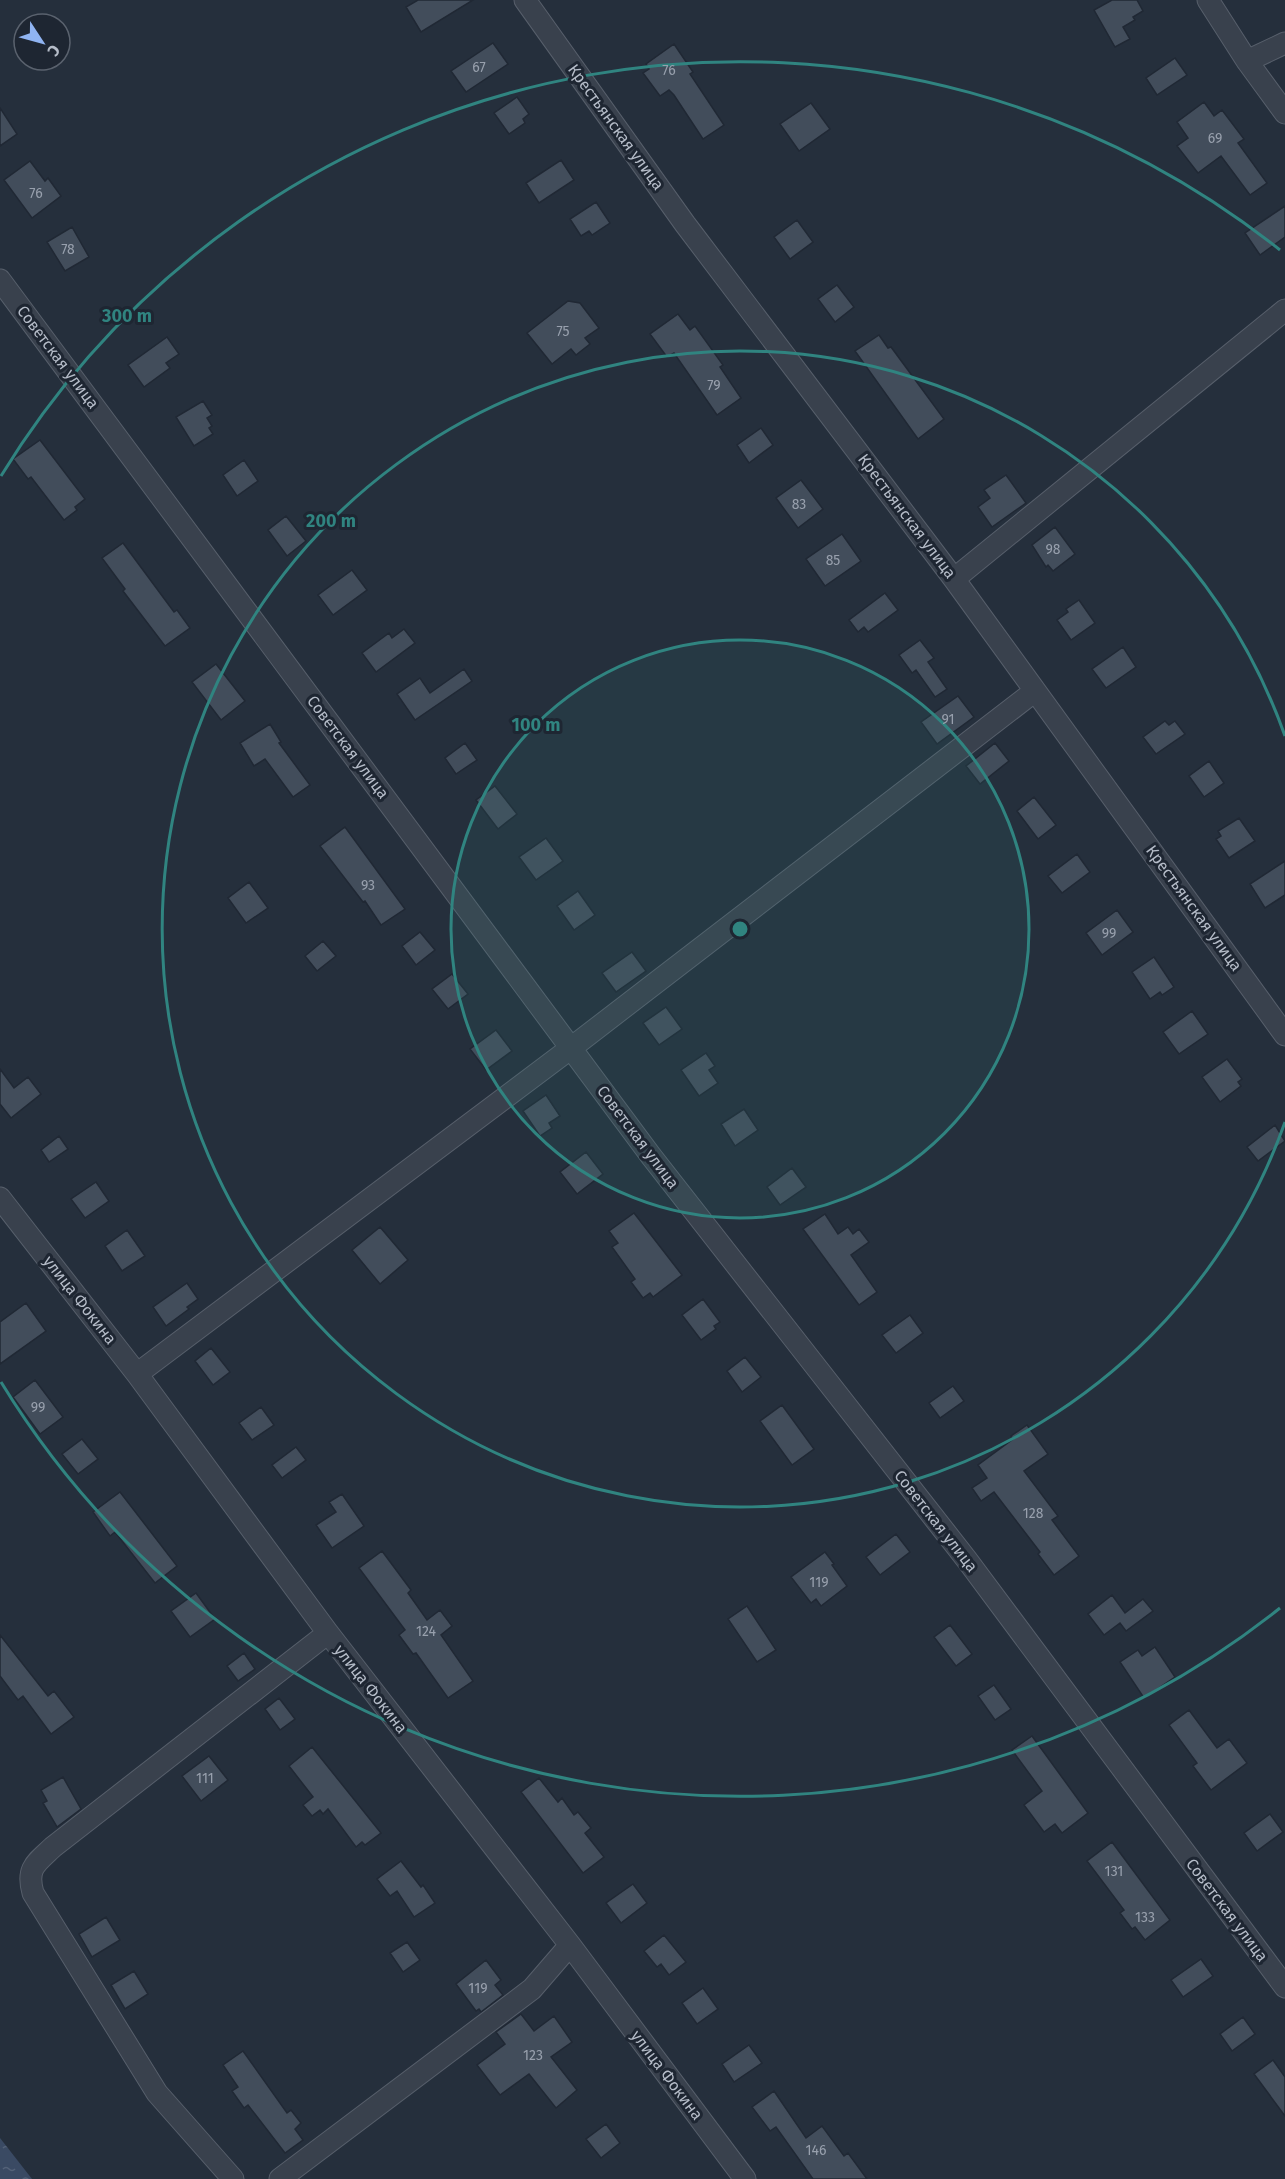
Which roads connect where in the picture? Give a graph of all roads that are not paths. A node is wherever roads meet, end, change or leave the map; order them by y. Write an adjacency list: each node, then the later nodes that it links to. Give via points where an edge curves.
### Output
1 (525, 0): 8 (street, Крестьянская улица, via 685,224)
2 (1208, 0): 4 (street)
3 (1285, 43): 4 (street)
4 (1247, 61): 5 (street)
5 (1285, 113)
6 (0, 280): 11 (street, Советская улица)
7 (1285, 310): 8 (street)
8 (954, 579): 9 (street, Крестьянская улица)
9 (1035, 691): 10 (street, Крестьянская улица); 11 (street)
10 (1285, 1035)
11 (571, 1048): 13 (street); 16 (street, Советская улица, via 967,1560)
12 (0, 1198): 13 (street, улица Фокина)
13 (137, 1374): 14 (street, улица Фокина)
14 (328, 1634): 15 (street, улица Фокина); 17 (street, via 53,1847 31,1870 33,1893 157,2093)
15 (570, 1944): 18 (street, via 532,1989); 19 (street, улица Фокина)
16 (1285, 1987)
17 (233, 2179)
18 (280, 2179)
19 (745, 2179)

